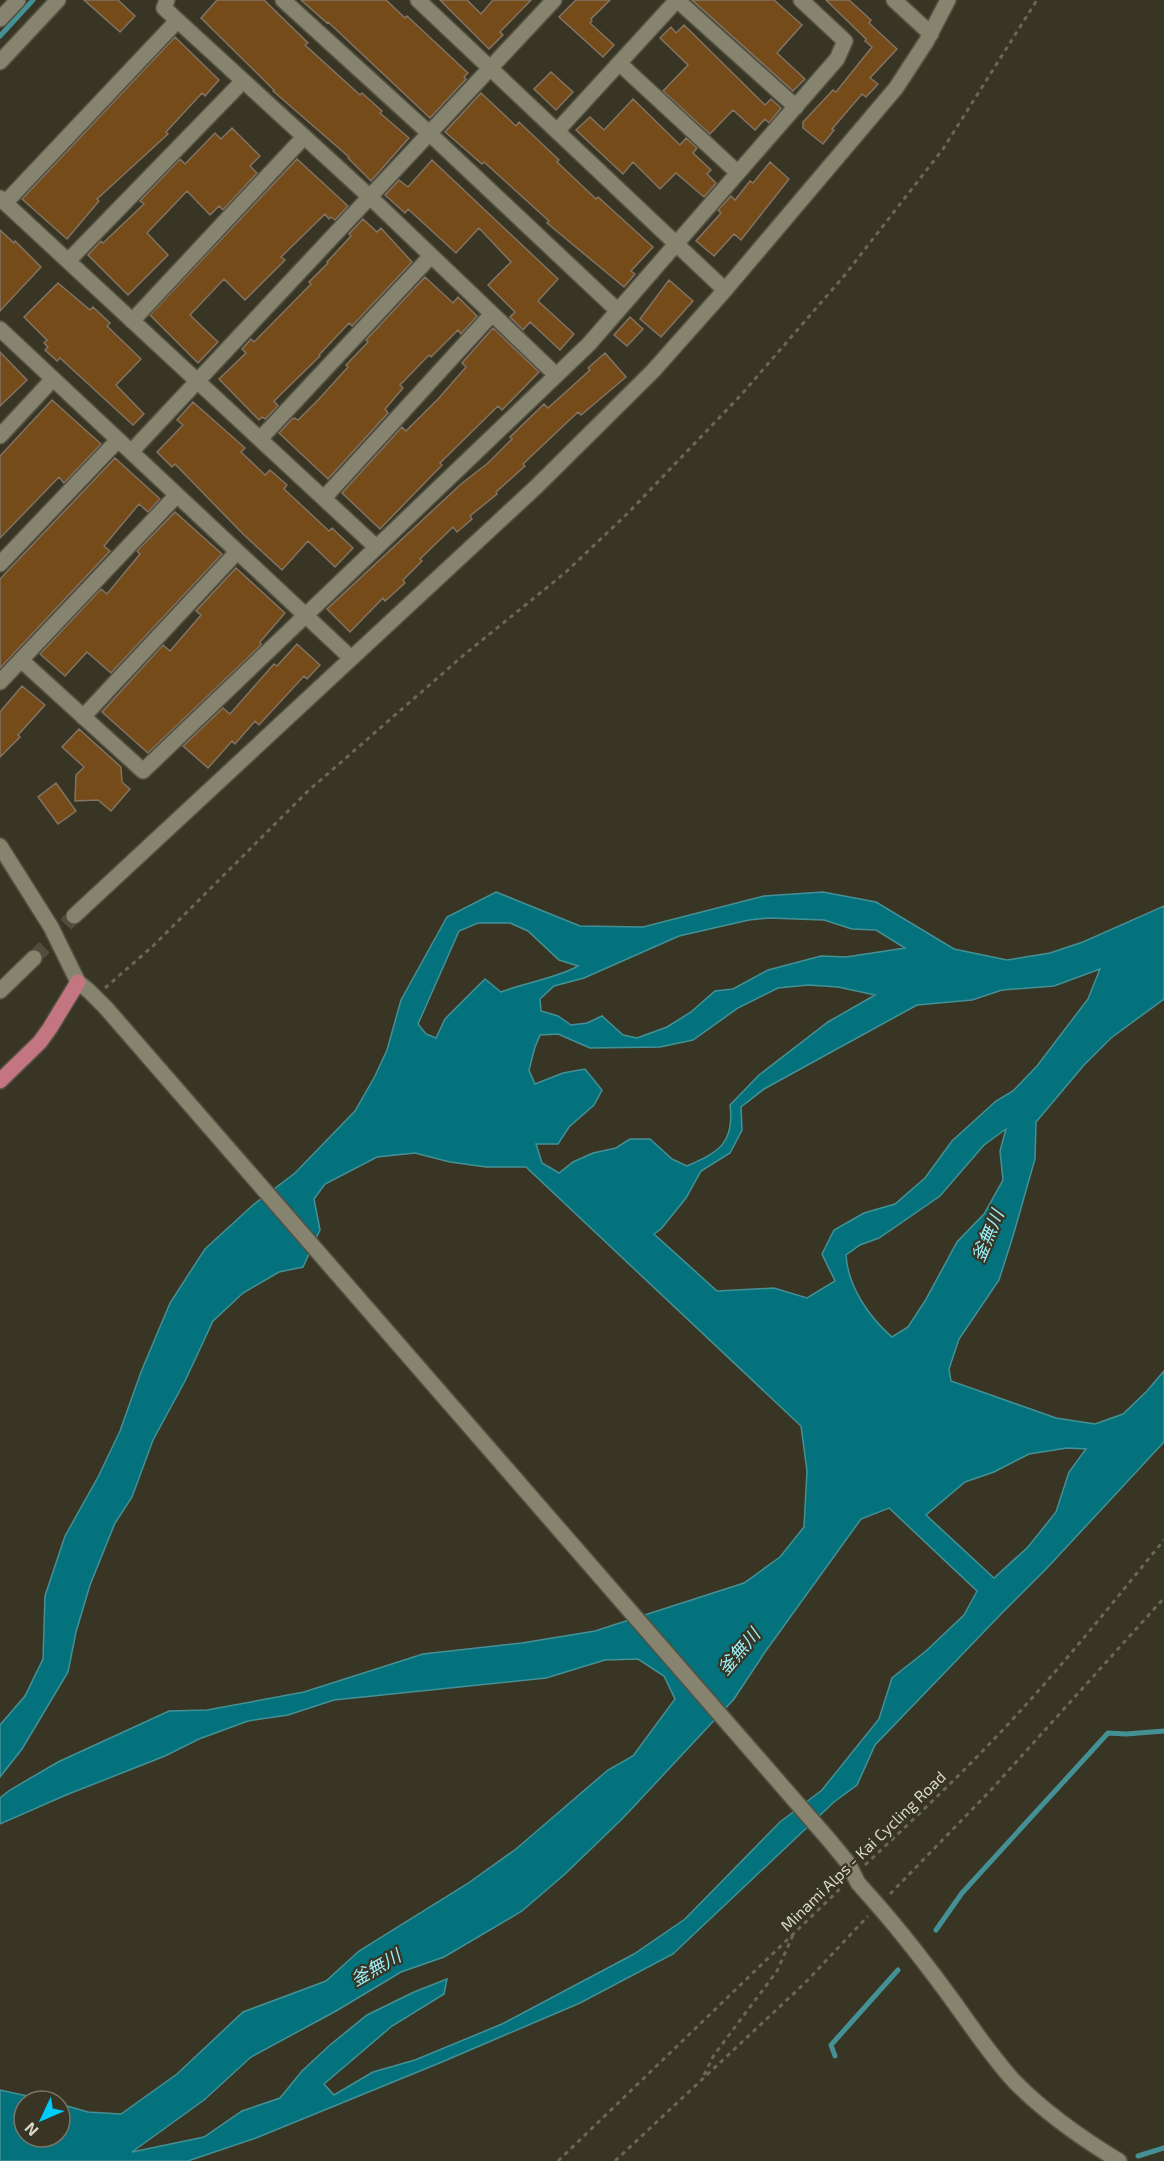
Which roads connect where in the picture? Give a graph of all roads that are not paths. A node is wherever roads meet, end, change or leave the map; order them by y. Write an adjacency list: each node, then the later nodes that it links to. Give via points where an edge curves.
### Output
1 (18, 0): 11 (street)
2 (58, 0): 14 (street)
3 (167, 0): 12 (street, via 164,8)
4 (283, 0): 20 (street)
5 (554, 0): 16 (street)
6 (677, 0): 15 (street); 18 (street)
7 (801, 0): 18 (street, via 846,41 837,59)
8 (894, 0): 13 (street)
9 (948, 0): 13 (street)
10 (425, 2): 16 (street)
11 (0, 20)
12 (177, 21): 17 (street); 24 (street)
13 (931, 34): 28 (street, via 896,88)
14 (0, 62)
15 (619, 63): 19 (street); 22 (street)
16 (490, 68): 19 (street); 20 (street)
17 (243, 81): 21 (street); 27 (street)
18 (796, 107): 22 (street)
19 (557, 131): 25 (street)
20 (429, 134): 23 (street); 29 (street)
21 (304, 137): 23 (street); 31 (street)
22 (738, 173): 25 (street)
23 (370, 197): 26 (street); 35 (street)
24 (3, 200): 27 (street)
25 (676, 244): 28 (street); 29 (street)
26 (432, 256): 30 (street); 37 (street)
27 (68, 261): 31 (street)
28 (725, 290): 46 (street, via 618,407)
29 (618, 310): 33 (street)
30 (492, 314): 33 (street); 41 (street)
31 (132, 321): 35 (street)
32 (0, 329): 34 (street)
33 (556, 375): 42 (street)
34 (53, 379): 36 (street); 38 (street)
35 (198, 381): 37 (street); 39 (street)
36 (0, 436)
37 (260, 439): 41 (street)
38 (118, 440): 39 (street); 44 (street)
39 (131, 452): 40 (street)
40 (177, 495): 43 (street); 47 (street)
41 (324, 498): 42 (street)
42 (375, 546): 45 (street)
43 (237, 552): 45 (street); 49 (street)
44 (0, 564)
45 (305, 615): 46 (street); 49 (street, via 142,771)
46 (351, 658): 51 (street)
47 (21, 660): 48 (street); 49 (street)
48 (0, 682)
49 (83, 717)
50 (0, 846): 53 (street, via 51,927)
51 (74, 916)
52 (34, 958): 54 (street)
53 (78, 982): 55 (main road, via 40,1042); 56 (street, bridge, via 106,1008 830,1841 858,1883 916,1950 1013,2079 1061,2123)
54 (0, 991)
55 (0, 1081)
56 (1119, 2161)

